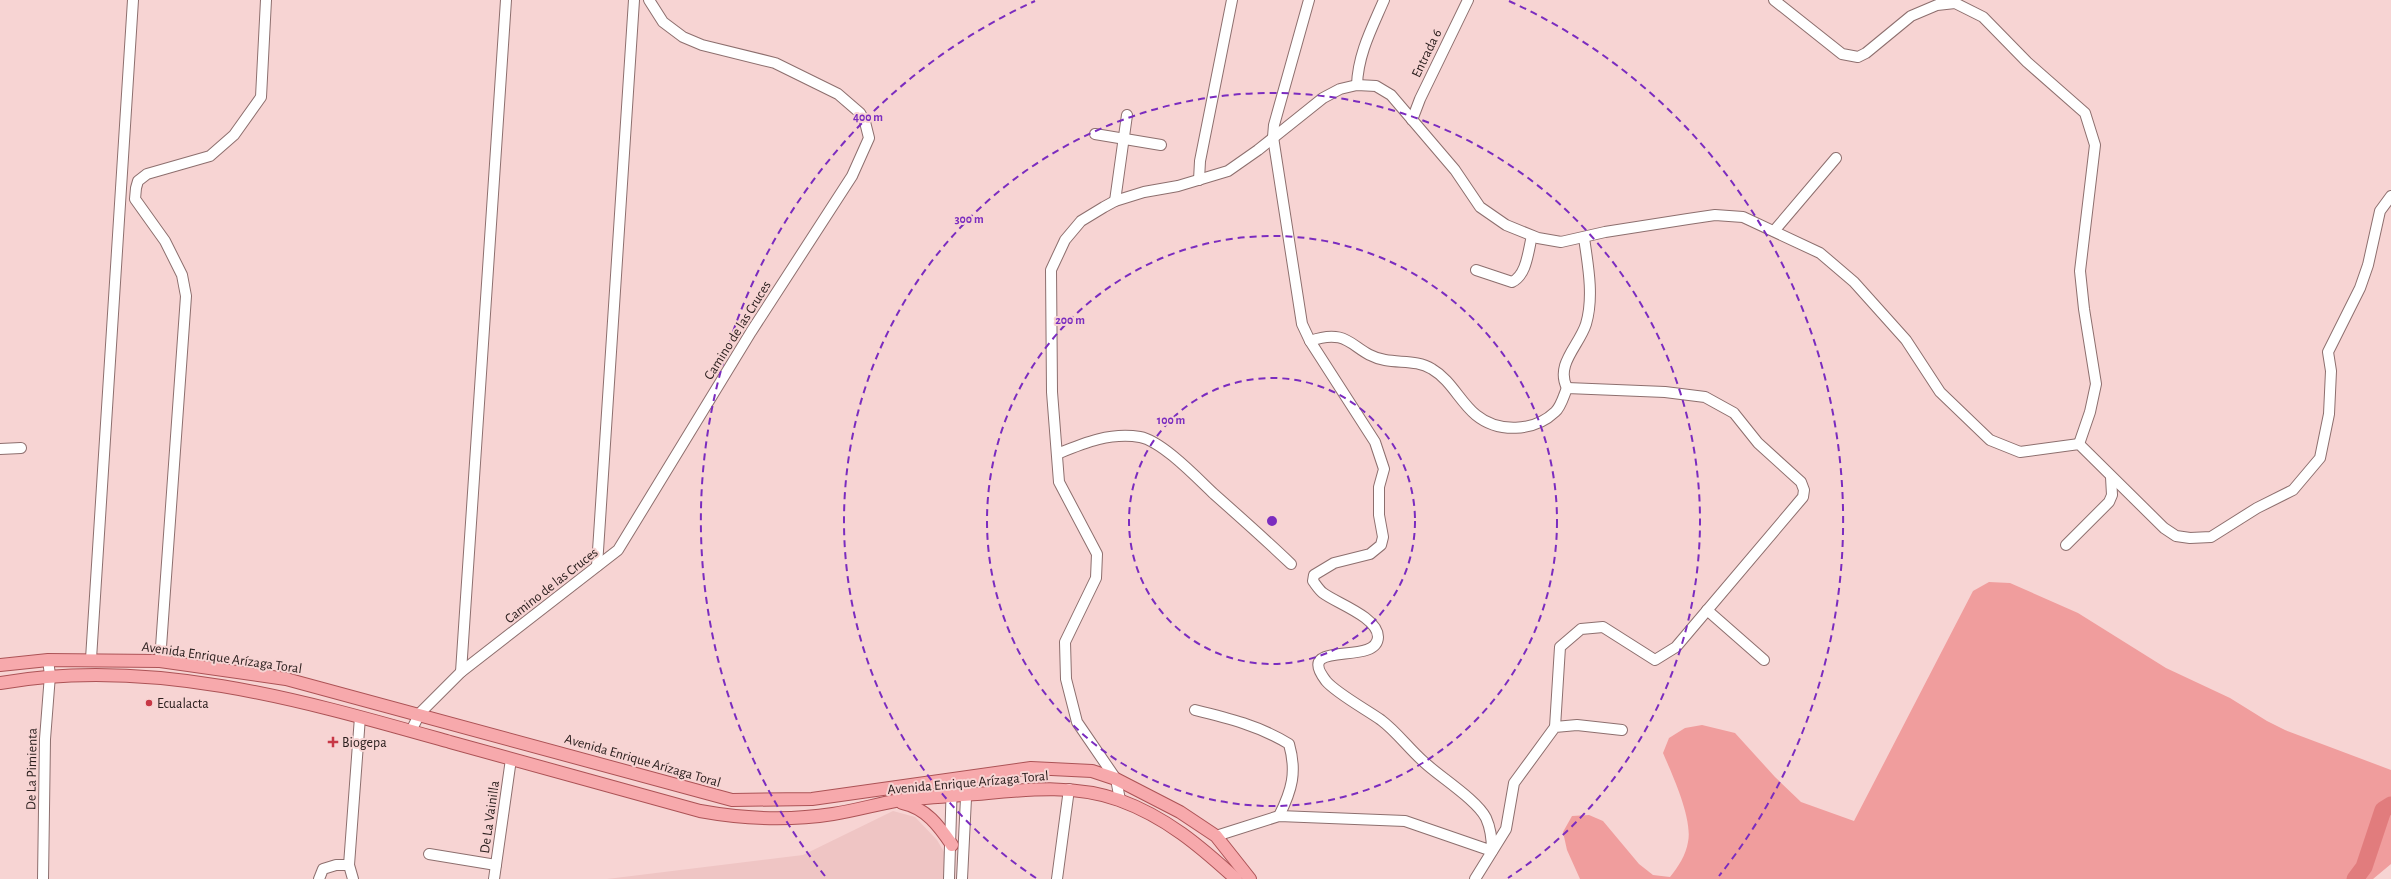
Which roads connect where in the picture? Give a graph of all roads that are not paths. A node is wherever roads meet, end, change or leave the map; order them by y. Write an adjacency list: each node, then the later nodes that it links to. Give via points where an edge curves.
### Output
1 (133, 0): 37 (street)
2 (266, 0): 40 (street, via 261,97 234,135 210,156 147,174 138,181 136,188 136,199 165,241 182,275 186,296)
3 (506, 0): 42 (street)
4 (634, 0): 35 (street)
5 (649, 0): 35 (street, Camino de las Cruces, via 663,22 683,37 702,45 775,63 838,94 860,113 865,122 868,138 852,176 751,332 626,538 618,550)
6 (1232, 0): 19 (street, via 1200,161)
7 (1309, 0): 15 (street, via 1274,125)
8 (1384, 0): 11 (street, via 1364,48 1358,67)
9 (1468, 0): 13 (street, Entrada 6)
10 (1774, 0): 28 (street, via 1842,54 1858,57 1911,16 1937,5 1955,2 1983,17 2027,62 2085,114 2095,145 2080,271 2096,384)
11 (1357, 85): 13 (street, via 1376,86 1391,95); 15 (street, via 1340,89 1323,98)
12 (1127, 115): 16 (street)
13 (1412, 120): 23 (street, via 1455,170 1480,207 1506,225)
14 (1095, 134): 16 (street)
15 (1273, 137): 19 (street, via 1228,171); 26 (street, via 1302,324)
16 (1123, 140): 17 (street); 21 (street)
17 (1161, 145)
18 (1836, 158): 22 (street)
19 (1199, 180): 21 (street)
20 (2391, 196): 32 (street, via 2380,211 2360,288 2328,352 2331,370 2329,414 2320,458 2293,490 2257,508 2211,537 2190,538 2176,536 2164,528)
21 (1115, 201): 31 (street, via 1082,221 1065,240 1051,270 1052,392)
22 (1774, 231): 24 (street, via 1743,216 1715,215 1605,232); 28 (street, via 1820,253 1854,282 1906,340 1940,392 1990,440 2020,452)
23 (1532, 236): 24 (street, via 1560,242); 25 (street, via 1519,279 1512,282)
24 (1584, 238): 27 (street, via 1589,308 1586,324 1563,369 1563,379)
25 (1476, 270)
26 (1310, 341): 27 (street, via 1326,335 1347,339 1384,360 1420,363 1443,376 1461,401 1477,416 1499,427 1524,428 1540,422 1556,412); 63 (street, via 1376,442 1384,469 1379,487 1379,515 1383,537 1381,545 1370,554 1327,566 1314,575 1313,581 1322,592 1354,610 1374,626 1378,636 1376,645 1367,652 1330,654 1324,658 1319,670 1327,683 1382,721 1423,762 1480,809 1490,830)
27 (1568, 388): 36 (street, via 1666,392 1705,397 1734,413 1758,443 1801,482 1803,497)
28 (2079, 444): 32 (street)
29 (21, 448): 30 (street)
30 (0, 449)
31 (1057, 454): 34 (street, via 1096,438 1126,436 1140,437 1153,442 1190,470); 53 (street, via 1059,482 1097,554 1096,578 1065,642 1066,680 1077,722)
32 (2111, 477): 33 (street, via 2112,495 2109,502)
33 (2066, 545)
34 (1291, 564)
35 (597, 566): 42 (street, Camino de las Cruces)
36 (1706, 610): 39 (street); 48 (street, via 1676,647 1655,660 1603,627 1581,628 1560,647)
37 (91, 659): 38 (main road, Avenida Enrique Arízaga Toral); 40 (main road, Avenida Enrique Arízaga Toral)
38 (48, 660): 41 (main road, Avenida Enrique Arízaga Toral); 43 (street, De La Pimienta)
39 (1764, 660)
40 (160, 661): 46 (main road, Avenida Enrique Arízaga Toral, via 286,679)
41 (0, 665)
42 (461, 672): 46 (street, Camino de las Cruces)
43 (50, 675): 44 (main road, Avenida Enrique Arízaga Toral); 47 (main road, Avenida Enrique Arízaga Toral, via 164,678 263,693); 67 (street, De La Pimienta, via 45,739)
44 (0, 683)
45 (1195, 710): 60 (street, via 1269,732 1289,744 1294,772 1286,802)
46 (420, 713): 50 (street); 54 (main road, Avenida Enrique Arízaga Toral, via 732,800 812,799)
47 (360, 716): 50 (main road, Avenida Enrique Arízaga Toral); 65 (street)
48 (1555, 727): 49 (street, via 1577,724); 63 (street, via 1514,783 1506,829)
49 (1622, 730)
50 (412, 731): 51 (main road, Avenida Enrique Arízaga Toral)
51 (511, 759): 59 (main road, Avenida Enrique Arízaga Toral, via 700,811 728,816 762,819 832,814); 66 (street, De La Vainilla)
52 (967, 778): 53 (main road, Avenida Enrique Arízaga Toral, via 1031,768 1092,771); 54 (main road, Avenida Enrique Arízaga Toral); 56 (street)
53 (1116, 779): 58 (street); 61 (main road, Avenida Enrique Arízaga Toral, via 1180,812)
54 (952, 780): 57 (street)
55 (1069, 789): 56 (main road, Avenida Enrique Arízaga Toral); 58 (main road, Avenida Enrique Arízaga Toral); 73 (street)
56 (968, 795): 57 (main road, Avenida Enrique Arízaga Toral); 72 (street)
57 (951, 796): 59 (main road, Avenida Enrique Arízaga Toral); 62 (street)
58 (1120, 800): 74 (main road, Avenida Enrique Arízaga Toral, via 1179,830)
59 (895, 801): 62 (main road, via 922,810)
60 (1278, 816): 61 (street); 63 (street, via 1405,821)
61 (1216, 836): 75 (main road, Avenida Enrique Arízaga Toral)
62 (952, 845): 71 (street)
63 (1492, 851): 76 (street)
64 (429, 854): 66 (street)
65 (349, 865): 68 (street, via 329,866 323,869); 69 (street)
66 (496, 865): 70 (street, De La Vainilla)
67 (43, 879)
68 (319, 879)
69 (353, 879)
70 (494, 879)
71 (949, 879)
72 (962, 879)
73 (1057, 879)
74 (1236, 879)
75 (1250, 879)
76 (1475, 879)

